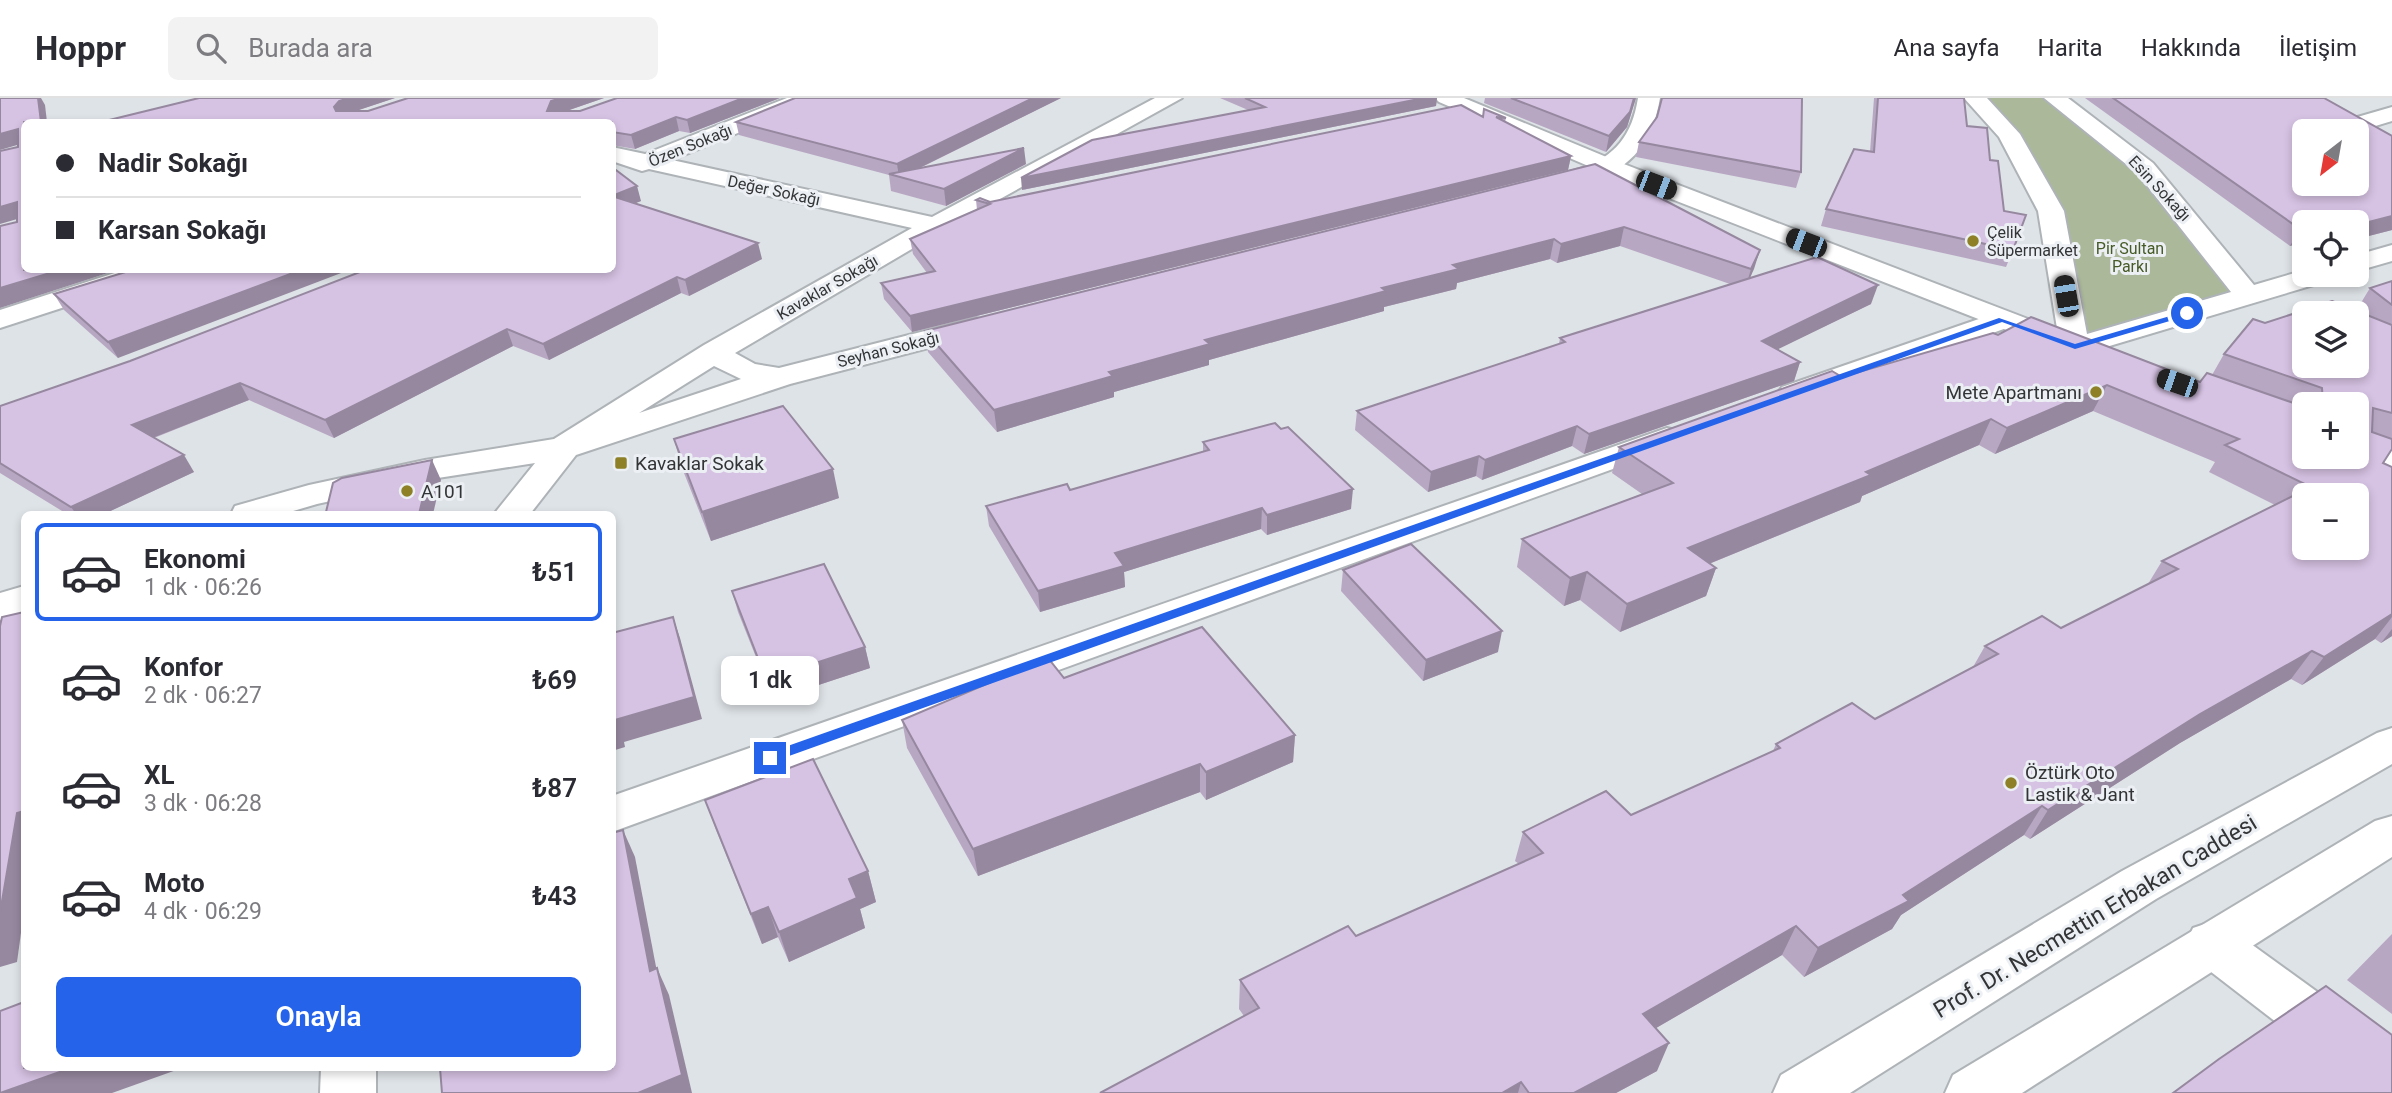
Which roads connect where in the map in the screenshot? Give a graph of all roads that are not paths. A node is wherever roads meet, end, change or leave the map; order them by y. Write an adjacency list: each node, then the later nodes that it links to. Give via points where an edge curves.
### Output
1 (806, 98): 15 (street, Özen Sokağı)
2 (1171, 98): 20 (street, Kavaklar Sokağı)
3 (1649, 98): 16 (street, via 1647,124 1628,155)
4 (1975, 98): 30 (street, via 2009,134 2051,211)
5 (2055, 98): 26 (street, Esin Sokağı, via 2145,168)
6 (1455, 101): 9 (street); 16 (street)
7 (2342, 112): 10 (street)
8 (2392, 114): 11 (street)
9 (1428, 116)
10 (2355, 119)
11 (2370, 121)
12 (2370, 128): 13 (street)
13 (2392, 140)
14 (616, 155): 15 (street, Değer Sokağı)
15 (646, 162): 17 (street, Özen Sokağı); 21 (street, Değer Sokağı)
16 (1608, 166): 18 (street); 29 (street)
17 (616, 174)
18 (1546, 185)
19 (1022, 202): 20 (street, via 995,208)
20 (971, 206): 21 (street, Kavaklar Sokağı)
21 (935, 225): 31 (street, Kavaklar Sokağı)
22 (2392, 253): 23 (street)
23 (2369, 260)
24 (141, 273): 27 (street)
25 (2292, 282): 26 (street)
26 (2248, 295): 30 (street)
27 (0, 319)
28 (1008, 320): 33 (street, Seyhan Sokağı)
29 (2002, 320): 30 (street); 34 (street)
30 (2075, 347): 32 (street)
31 (715, 351): 33 (street, via 730,366); 36 (street, Kavaklar Sokağı)
32 (2113, 360)
33 (779, 377): 36 (street, Seyhan Sokağı)
34 (1754, 407)
35 (1702, 426): 44 (street)
36 (564, 448): 39 (street, via 425,470); 40 (street, Kavaklar Sokağı)
37 (2369, 450): 38 (street)
38 (2392, 458)
39 (258, 511)
40 (514, 511)
41 (21, 599): 42 (street)
42 (0, 607)
43 (2392, 744): 50 (street, Prof. Dr. Necmettin Erbakan Caddesi, via 2139,885)
44 (616, 813)
45 (2392, 834): 46 (street)
46 (2211, 943): 48 (street); 51 (street)
47 (349, 1071): 49 (street)
48 (2392, 1078)
49 (348, 1093)
50 (1801, 1093)
51 (1973, 1093)

